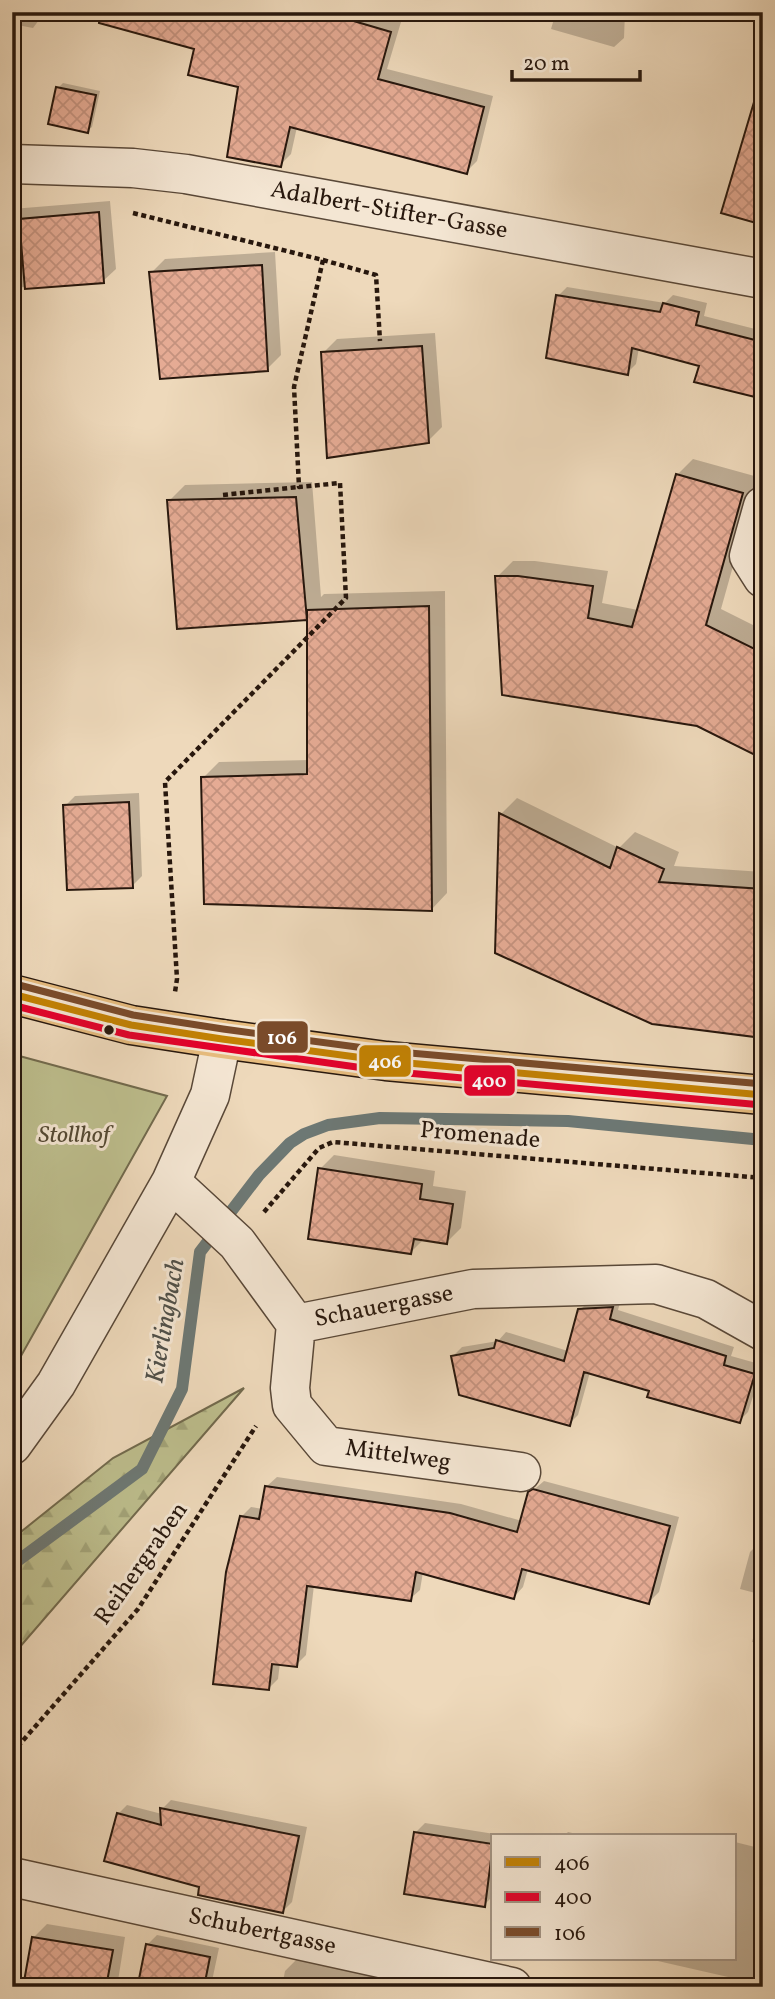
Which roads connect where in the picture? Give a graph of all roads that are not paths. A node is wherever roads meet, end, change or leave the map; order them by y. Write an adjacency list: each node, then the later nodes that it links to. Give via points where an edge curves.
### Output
1 (12, 164): 2 (street, Adalbert-Stifter-Gasse, via 186,174)
2 (763, 279)
3 (763, 506): 4 (street, via 749,556)
4 (763, 578)
5 (12, 994): 6 (main road, via 131,1025)
6 (222, 1039): 7 (main road, via 386,1061); 8 (street)
7 (763, 1095)
8 (185, 1194): 9 (street, Schauergasse, via 237,1243); 11 (street)
9 (296, 1324): 10 (street, Schauergasse, via 473,1289 656,1284 706,1299); 12 (street, Mittelweg, via 292,1405 326,1446)
10 (763, 1331)
11 (12, 1446)
12 (521, 1472)
13 (12, 1877): 14 (street, Schubertgasse)
14 (512, 1987)

